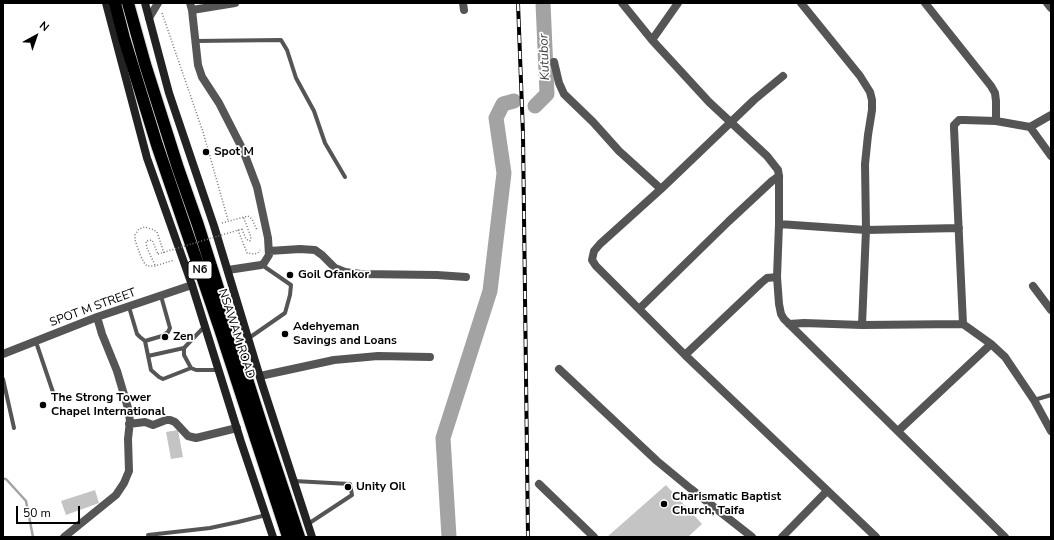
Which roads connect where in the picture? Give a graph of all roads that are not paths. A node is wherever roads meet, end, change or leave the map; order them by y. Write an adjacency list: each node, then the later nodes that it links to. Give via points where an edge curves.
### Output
1 (106, 3): 35 (main road, via 147,158)
2 (116, 3): 76 (highway, NSAWAM ROAD / N6, via 124,38 153,131)
3 (128, 3): 77 (highway, NSAWAM ROAD / N6, via 178,168)
4 (145, 3): 14 (main road)
5 (235, 3): 11 (street)
6 (622, 3): 15 (street)
7 (678, 3): 15 (street)
8 (801, 3): 29 (street, via 847,58 870,92 872,110 865,164)
9 (925, 3): 20 (street, via 991,86 995,93)
10 (1047, 3): 13 (street)
11 (191, 6): 16 (street)
12 (159, 7): 14 (street)
13 (1051, 8)
14 (148, 18): 32 (main road, via 169,93)
15 (652, 40): 21 (street)
16 (196, 41): 25 (lane, via 281,40 296,78 314,111 325,143); 30 (street, via 202,77 219,103 243,150 257,187 268,238)
17 (554, 62): 26 (street, via 564,94 619,151)
18 (783, 76): 21 (street)
19 (1051, 115): 22 (street)
20 (996, 121): 22 (street); 28 (street, via 959,120 954,125)
21 (730, 122): 24 (street, via 772,162); 26 (street)
22 (1030, 126): 23 (street)
23 (1051, 156)
24 (780, 176): 27 (street); 39 (street, via 729,221)
25 (345, 178)
26 (661, 189): 39 (street, via 600,244 594,251 592,260)
27 (779, 224): 29 (street); 34 (street)
28 (959, 228): 29 (street); 43 (street)
29 (866, 230): 44 (street)
30 (265, 250): 31 (street, via 268,258); 33 (street, via 315,250 335,268 353,273)
31 (261, 265): 32 (street); 46 (lane, via 291,285 290,295 285,313)
32 (228, 270): 46 (main road)
33 (466, 276)
34 (777, 277): 42 (street, via 781,314); 52 (street, via 767,278 761,283)
35 (192, 285): 37 (street, SPOT M STREET); 45 (main road)
36 (1033, 286): 40 (street)
37 (161, 296): 38 (street, SPOT M STREET); 47 (lane, via 170,328 162,336)
38 (129, 307): 41 (street, SPOT M STREET); 47 (lane, via 137,334)
39 (639, 309): 52 (street)
40 (1051, 310)
41 (97, 317): 48 (street, SPOT M STREET); 63 (street, via 123,390 130,414)
42 (789, 324): 44 (street); 67 (street)
43 (963, 324): 44 (street); 49 (street)
44 (862, 325)
45 (205, 326): 50 (lane); 57 (main road)
46 (248, 338): 58 (main road)
47 (145, 341): 53 (lane)
48 (36, 342): 51 (street, SPOT M STREET); 61 (lane)
49 (991, 344): 62 (street, via 1016,371); 67 (street)
50 (184, 348): 53 (lane); 55 (lane, via 184,355)
51 (3, 354)
52 (685, 355): 70 (street)
53 (148, 356): 55 (lane, via 151,370 163,378)
54 (430, 357): 58 (street, via 378,356 334,360)
55 (191, 368): 57 (lane)
56 (559, 369): 80 (street, via 657,461)
57 (219, 370): 66 (main road)
58 (260, 376): 68 (main road)
59 (3, 379): 65 (lane)
60 (1051, 395): 62 (lane)
61 (55, 398)
62 (1034, 400): 64 (street)
63 (129, 424): 66 (street, via 145,422 153,425 170,420 188,436 196,438); 74 (street, via 129,471 124,483 116,495)
64 (1050, 427)
65 (14, 428)
66 (237, 428): 71 (main road)
67 (898, 431): 83 (street)
68 (294, 481): 72 (main road); 72 (lane, via 350,484 352,495)
69 (539, 484): 79 (street)
70 (827, 491): 81 (street); 82 (street)
71 (266, 515): 73 (lane, via 210,528); 75 (main road)
72 (308, 525): 78 (main road)
73 (148, 535)
74 (64, 537)
75 (273, 537)
76 (288, 537)
77 (299, 537)
78 (312, 537)
79 (594, 537)
80 (752, 537)
81 (782, 537)
82 (876, 537)
83 (1005, 537)

